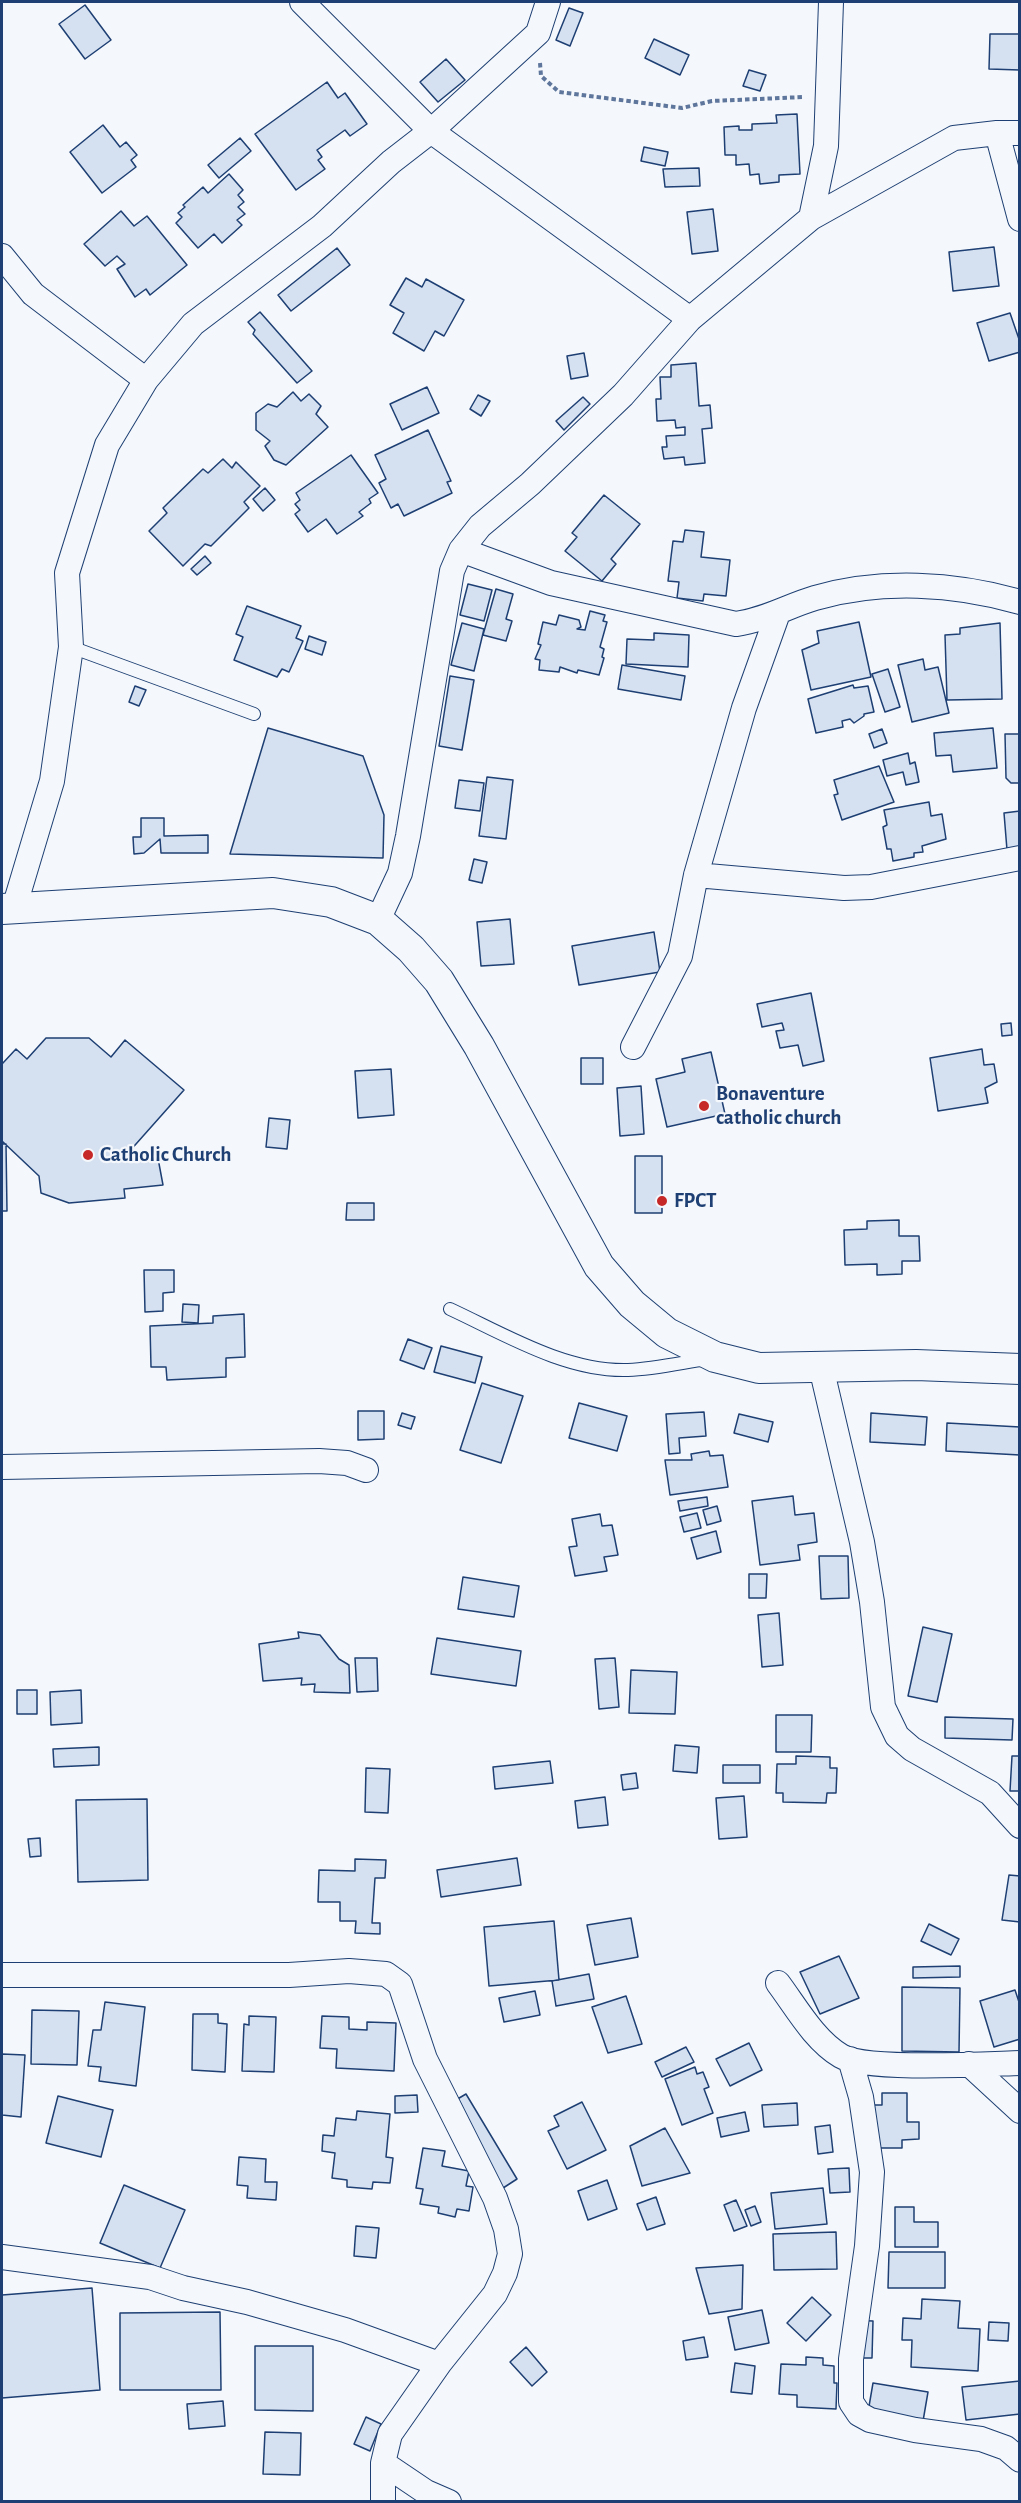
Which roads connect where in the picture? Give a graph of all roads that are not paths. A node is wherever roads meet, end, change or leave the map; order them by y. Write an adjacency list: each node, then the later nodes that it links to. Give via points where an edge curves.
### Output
1 (302, 2): 4 (street)
2 (548, 2): 4 (street, via 538,33)
3 (831, 2): 6 (street, via 826,146)
4 (431, 131): 9 (street); 10 (street, via 322,226 193,324)
5 (1008, 133): 6 (street, via 954,138); 7 (street)
6 (812, 218): 9 (street)
7 (1020, 219)
8 (2, 256): 10 (street, via 33,294)
9 (690, 319): 11 (street, via 623,395 480,526)
10 (146, 380): 14 (street, via 107,445 67,573)
11 (461, 550): 13 (street, via 551,583 736,624); 19 (street, via 452,571 400,873)
12 (1020, 602): 13 (street, via 988,593 918,585 857,588)
13 (778, 613): 17 (street, via 744,708)
14 (71, 647): 15 (lane); 18 (street, via 52,781)
15 (254, 714)
16 (1020, 858): 17 (street, via 871,887)
17 (696, 875): 20 (street, via 680,956)
18 (8, 908): 19 (street, via 273,893 331,902)
19 (378, 920): 22 (street, via 439,981 479,1046 599,1266 632,1305 667,1333)
20 (633, 1047)
21 (450, 1310): 22 (lane, via 557,1358 596,1367 626,1370)
22 (715, 1357): 23 (street, via 759,1368)
23 (820, 1367): 24 (street); 27 (street, via 862,1542 884,1707 897,1736 912,1749 990,1793)
24 (1020, 1369)
25 (2, 1467): 26 (street, via 319,1461 347,1463)
26 (366, 1470)
27 (1020, 1826)
28 (2, 1975): 35 (street, via 289,1975 348,1971 386,1974 400,1984 425,2059 495,2198 510,2254 495,2294)
29 (778, 1983): 30 (street, via 816,2033 841,2056)
30 (850, 2059): 32 (street, via 887,2064); 36 (street, via 861,2097 872,2172 867,2246 851,2359 851,2402 859,2414 870,2420 981,2439 1006,2448)
31 (1020, 2063): 32 (street)
32 (969, 2064): 33 (street)
33 (1020, 2111)
34 (2, 2257): 35 (street, via 150,2277 345,2330)
35 (439, 2364): 37 (street, via 390,2434)
36 (1020, 2460)
37 (383, 2463): 38 (street); 39 (street, via 426,2492)
38 (382, 2502)
39 (449, 2502)

